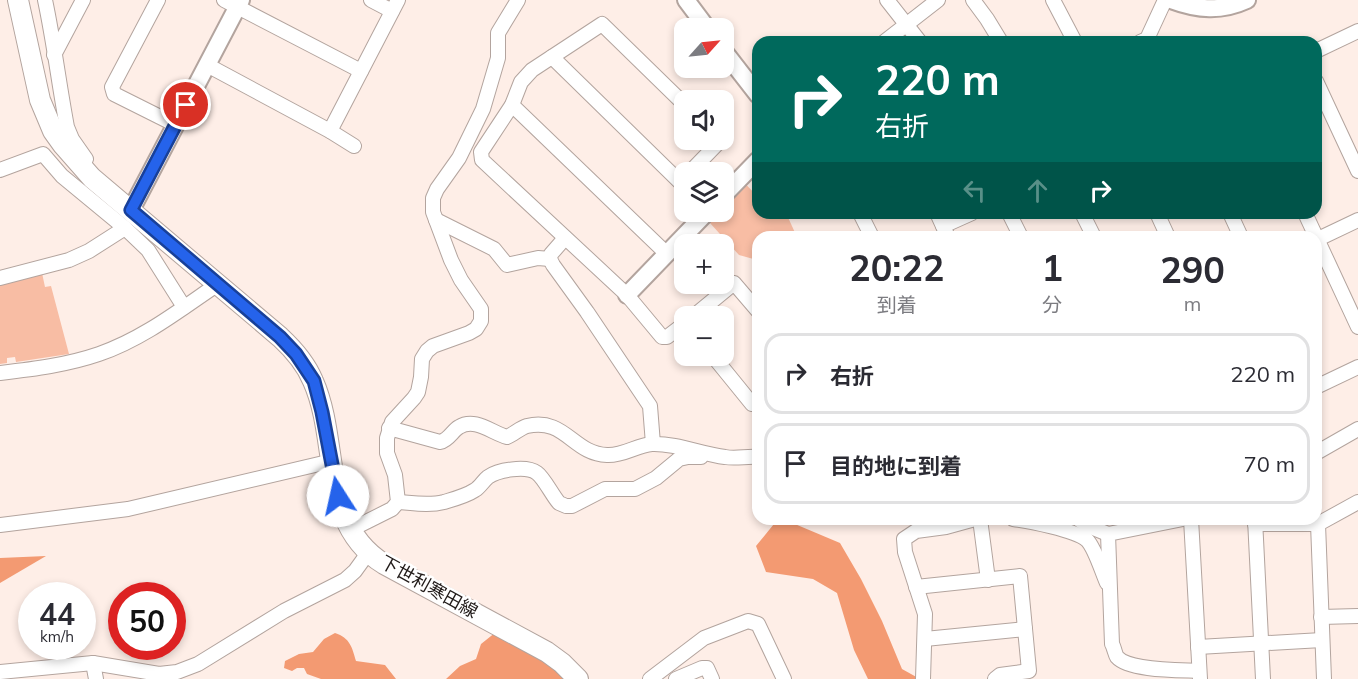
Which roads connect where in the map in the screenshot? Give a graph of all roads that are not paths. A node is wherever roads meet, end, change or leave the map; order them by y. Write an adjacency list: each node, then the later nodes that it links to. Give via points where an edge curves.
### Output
1 (18, 0): 44 (main road, 下世利寒田線, via 46,116 63,145)
2 (45, 0): 26 (street)
3 (82, 0): 26 (street)
4 (158, 0): 35 (street, via 112,87 114,94)
5 (371, 0): 16 (street)
6 (686, 0): 17 (street)
7 (887, 0): 18 (street)
8 (938, 0): 18 (street)
9 (973, 0): 22 (street)
10 (1053, 0): 23 (street)
11 (1165, 0): 24 (street)
12 (1171, 0): 13 (street, via 1212,9)
13 (1247, 0)
14 (515, 1): 48 (street, via 498,33 498,58 483,109 459,158 434,194)
15 (234, 2): 29 (street); 30 (street)
16 (395, 5): 30 (street)
17 (700, 18)
18 (906, 25): 20 (street); 21 (street)
19 (1358, 31): 25 (street)
20 (892, 36)
21 (915, 36)
22 (997, 36)
23 (1072, 36)
24 (1147, 36)
25 (1322, 48)
26 (54, 55): 44 (street, via 68,132 86,158)
27 (552, 57): 32 (street, via 602,24); 34 (street, via 521,82); 42 (street)
28 (734, 64): 31 (street)
29 (207, 65): 35 (street); 36 (street)
30 (361, 71): 36 (street)
31 (752, 87)
32 (674, 94)
33 (1322, 94): 43 (street)
34 (512, 105): 53 (street, via 481,152 482,160); 55 (street)
35 (176, 125): 46 (street)
36 (330, 130): 37 (street)
37 (354, 146)
38 (712, 150): 39 (street)
39 (701, 162)
40 (752, 166): 45 (street)
41 (0, 170): 46 (street, via 43,154 62,176)
42 (674, 171)
43 (1358, 171)
44 (92, 178): 46 (main road, 下世利寒田線)
45 (734, 185)
46 (128, 219): 57 (street, via 89,251); 58 (main road, 下世利寒田線); 62 (street)
47 (964, 219): 51 (street)
48 (436, 220): 56 (street, via 494,249 507,265); 70 (street, via 455,268 481,309 481,321 469,333 433,346 425,353 418,392)
49 (1358, 220): 52 (street)
50 (697, 222): 55 (street)
51 (947, 231)
52 (1322, 237)
53 (565, 238): 56 (street); 59 (street)
54 (1322, 252): 63 (street)
55 (666, 254): 59 (street)
56 (550, 258): 72 (street, via 650,406)
57 (0, 278)
58 (218, 284): 62 (street); 76 (main road, 下世利寒田線, via 288,345 310,374 320,401)
59 (627, 295): 64 (street, via 662,337)
60 (752, 304): 61 (street, via 734,283)
61 (706, 306)
62 (184, 307): 67 (street, via 101,354 43,368)
63 (1358, 327)
64 (674, 332)
65 (721, 366): 69 (street)
66 (1358, 367): 68 (street)
67 (0, 373)
68 (1322, 384)
69 (752, 404)
70 (389, 428): 72 (street, via 440,442 446,441 458,427 469,424 507,437 524,427 546,425 586,450 605,455); 77 (street, via 387,453)
71 (1358, 429): 73 (street)
72 (653, 444): 75 (street)
73 (1322, 450)
74 (752, 457): 75 (street)
75 (734, 458): 77 (street, via 725,463 700,457 679,459 640,487 605,489 570,506 559,503 539,474 524,469 494,474 471,492 438,503)
76 (332, 461): 80 (street, via 128,509); 89 (main road, 下世利寒田線, via 340,505)
77 (398, 502): 89 (street, via 392,509)
78 (1358, 502): 79 (street)
79 (1322, 522)
80 (0, 525)
81 (954, 525): 93 (street, via 916,531 904,539 904,552)
82 (978, 525): 92 (street)
83 (1044, 525): 94 (street, via 1086,540)
84 (1086, 525): 90 (street)
85 (1153, 525): 90 (street)
86 (1191, 525): 101 (street)
87 (1255, 525): 100 (street)
88 (1318, 525): 96 (street)
89 (350, 530): 91 (main road, 下世利寒田線)
90 (1108, 534): 94 (street)
91 (368, 553): 102 (street, via 345,580 184,670 159,674); 106 (main road, 下世利寒田線, via 541,648)
92 (988, 580): 93 (street); 97 (street, via 1020,576)
93 (916, 587): 98 (street, via 925,615)
94 (1110, 591): 104 (street, via 1117,657 1145,668)
95 (1358, 616): 96 (street)
96 (1322, 617): 99 (street)
97 (1025, 629): 98 (street); 112 (street, via 1029,671)
98 (925, 639): 111 (street)
99 (1322, 640): 100 (street); 114 (street)
100 (1261, 644): 101 (street); 113 (street)
101 (1198, 647): 104 (street)
102 (93, 663): 103 (street); 105 (street)
103 (0, 672)
104 (1200, 675)
105 (96, 679)
106 (578, 679)
107 (650, 679): 110 (street, via 704,638 748,621 758,624)
108 (676, 679): 109 (street, via 702,668 707,668)
109 (712, 679)
110 (784, 679)
111 (923, 679)
112 (995, 679)
113 (1263, 679)
114 (1324, 679)

